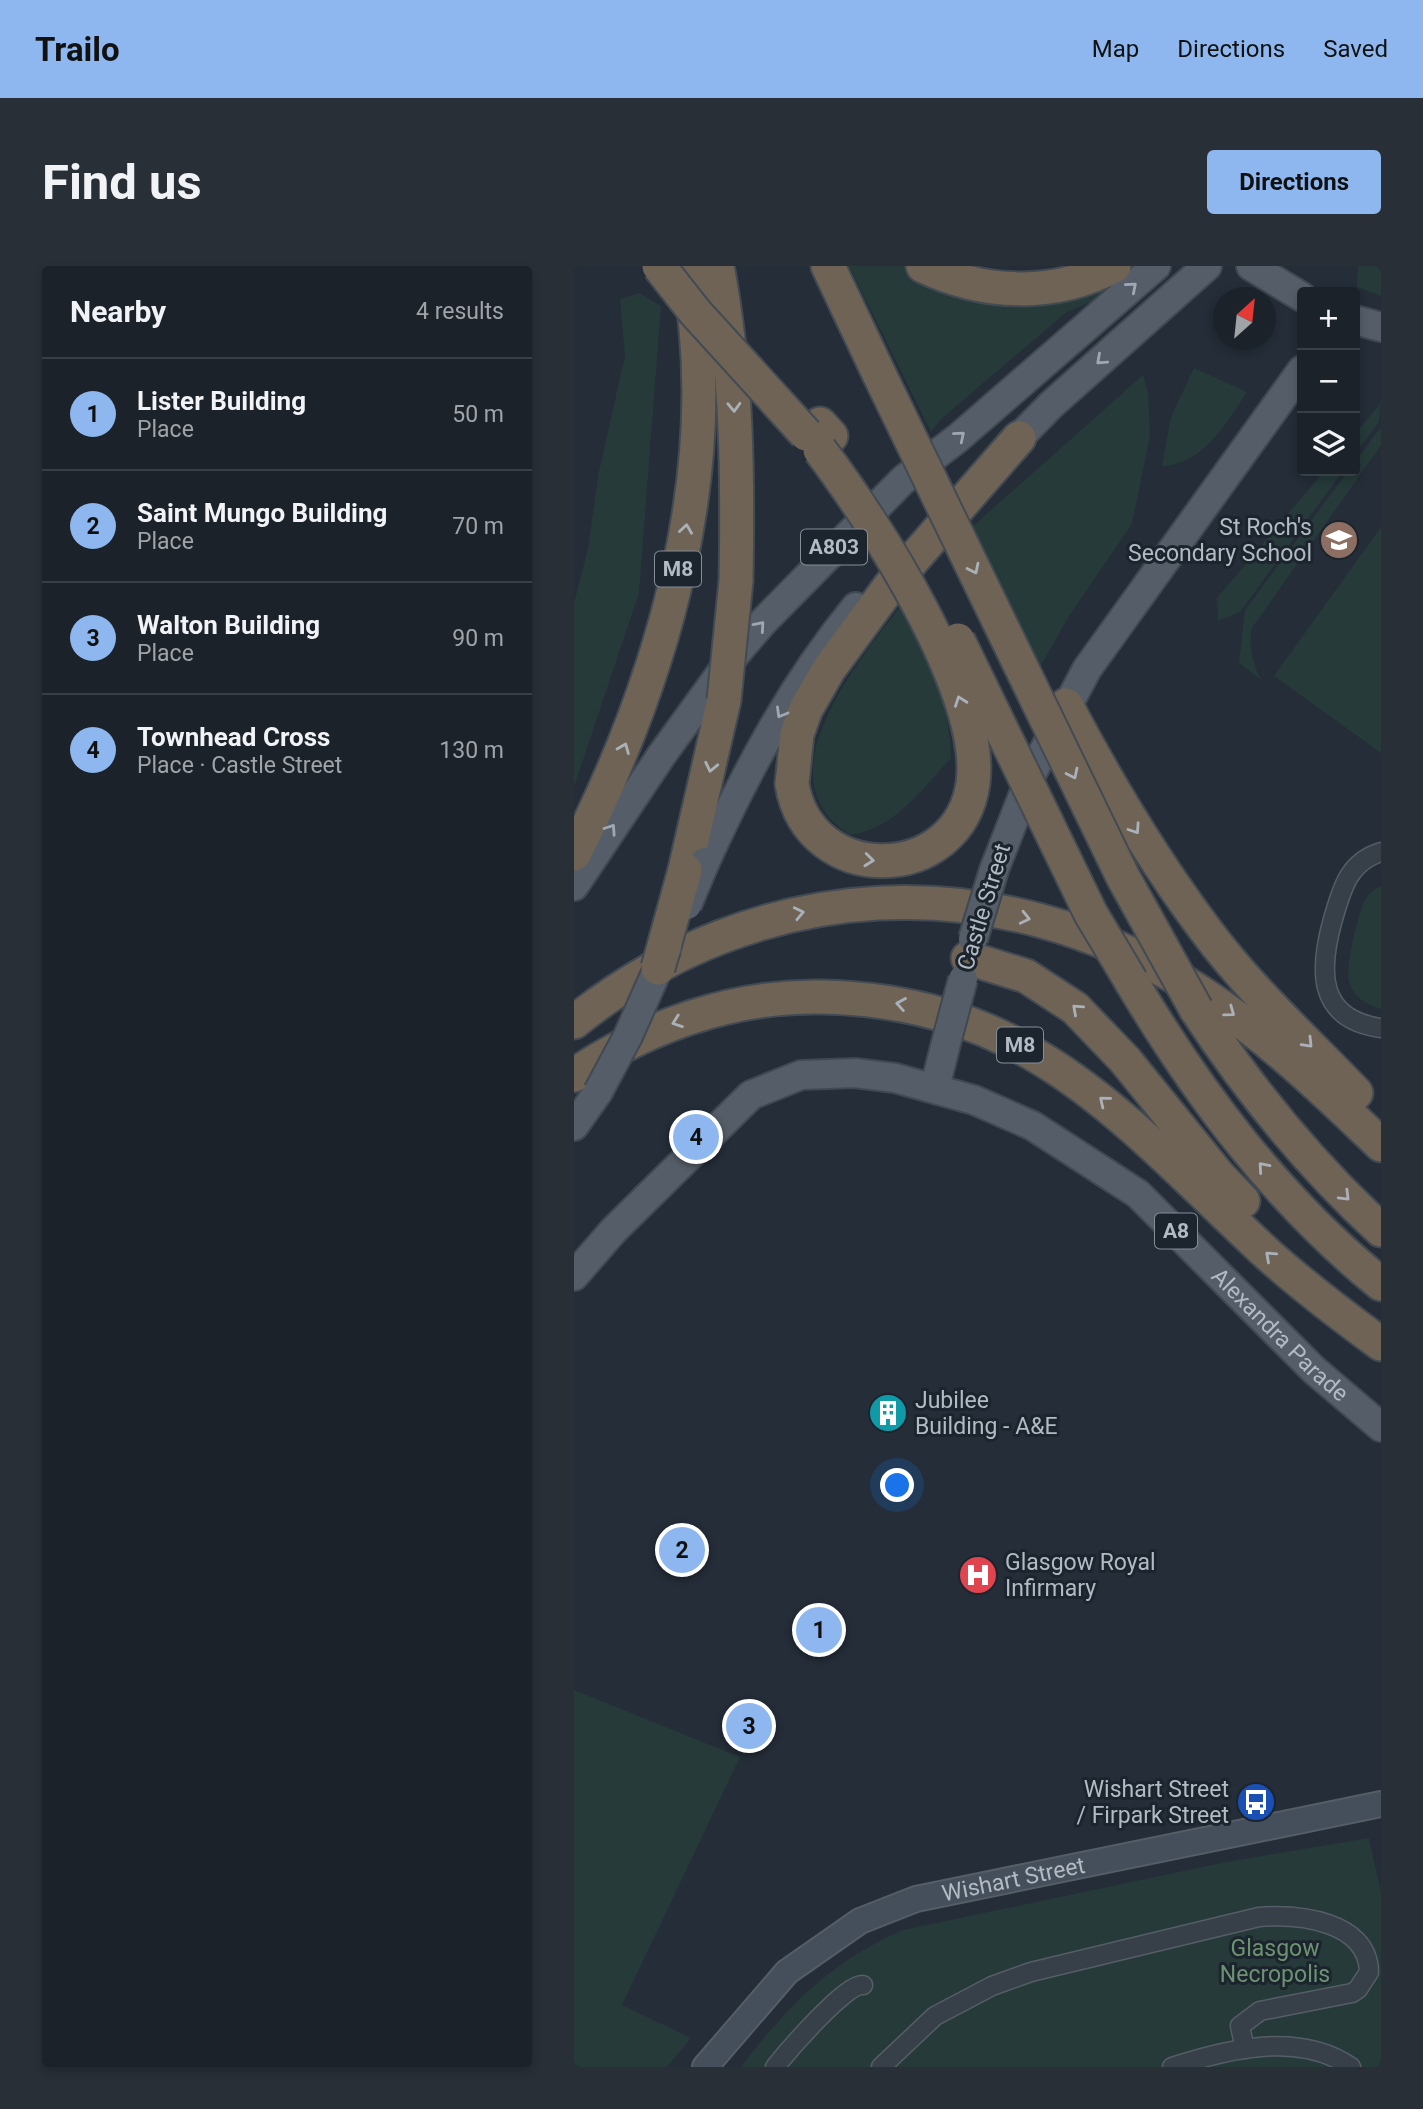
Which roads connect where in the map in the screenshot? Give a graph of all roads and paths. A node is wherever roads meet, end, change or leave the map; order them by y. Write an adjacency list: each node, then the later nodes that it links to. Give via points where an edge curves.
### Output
1 (659, 266): 15 (highway, bridge, via 695,312)
2 (674, 266): 15 (highway)
3 (687, 266): 19 (highway, M8, one-way to 3, via 645,694 683,550 697,410 697,340)
4 (717, 266): 20 (highway, one-way to 20, bridge, via 733,381 736,581 724,700)
5 (828, 266): 31 (highway, one-way to 31, bridge, via 1123,877 1196,1009 1282,1128)
6 (923, 266): 7 (highway, via 968,283 1020,289 1062,285)
7 (1114, 266)
8 (1156, 266): 21 (main road, A803, one-way to 8, via 704,696 771,614 903,480)
9 (1207, 266): 16 (main road, A803, one-way to 16)
10 (1251, 266): 11 (main road)
11 (1297, 294)
12 (1360, 321): 13 (main road)
13 (1381, 327)
14 (1297, 377): 17 (main road, Castle Street, via 1123,616)
15 (819, 436): 16 (highway, one-way to 15, bridge, via 890,586 829,669 797,734 792,784 803,819 819,838 850,857 874,862 906,858 944,838 962,815 973,784 973,752 965,716 937,645 882,538); 33 (highway, one-way to 15, bridge, via 1309,1218 1235,1135 1169,1045 1091,914 941,605 891,517)
16 (1019, 438): 20 (main road, A803, one-way to 20, via 899,556 831,638 796,686)
17 (1066, 705): 22 (main road, Castle Street, bridge, via 1032,772 994,870); 28 (highway, one-way to 28, via 1128,819 1205,930 1261,995)
18 (1381, 852): 25 (street, via 1360,861 1347,877 1323,958 1326,989 1333,1002 1355,1022)
19 (574, 854)
20 (695, 866): 23 (highway, bridge)
21 (574, 886)
22 (968, 958): 27 (main road, Castle Street, bridge); 34 (highway, one-way to 22, via 1310,1263 1217,1175 1125,1060 1076,1008 1026,976)
23 (659, 968): 26 (main road, bridge, via 628,1036)
24 (574, 1022): 30 (highway, one-way to 30, via 640,974 702,942 750,925 856,904 911,903 987,910 1043,922 1103,943 1193,988 1276,1048)
25 (1381, 1028)
26 (586, 1083): 29 (main road); 35 (highway, M8, one-way to 26, via 1283,1268 1106,1102 1040,1056 968,1021 864,1000 810,997 755,1002 701,1013 653,1031)
27 (934, 1087): 32 (main road, A8, via 855,1073 801,1075 751,1095 613,1231); 36 (main road, Alexandra Parade / A8, via 1033,1125 1138,1194 1314,1370)
28 (1381, 1118)
29 (574, 1126)
30 (1381, 1145)
31 (1381, 1230)
32 (574, 1276)
33 (1381, 1284)
34 (1381, 1317)
35 (1381, 1344)
36 (1381, 1427)
37 (1381, 1804): 40 (street, Wishart Street, via 916,1899 860,1922 788,1972)
38 (863, 1985): 41 (street, via 854,1986 822,2015)
39 (1245, 2049): 42 (street, via 1240,2026 1254,2014 1358,1989 1369,1972 1362,1945 1350,1935 1316,1922 1259,1917 1044,1969 992,1986 948,2008); 43 (street); 44 (street, via 1293,2047 1322,2053)
40 (705, 2067)
41 (775, 2067)
42 (881, 2067)
43 (1172, 2067)
44 (1351, 2067)

